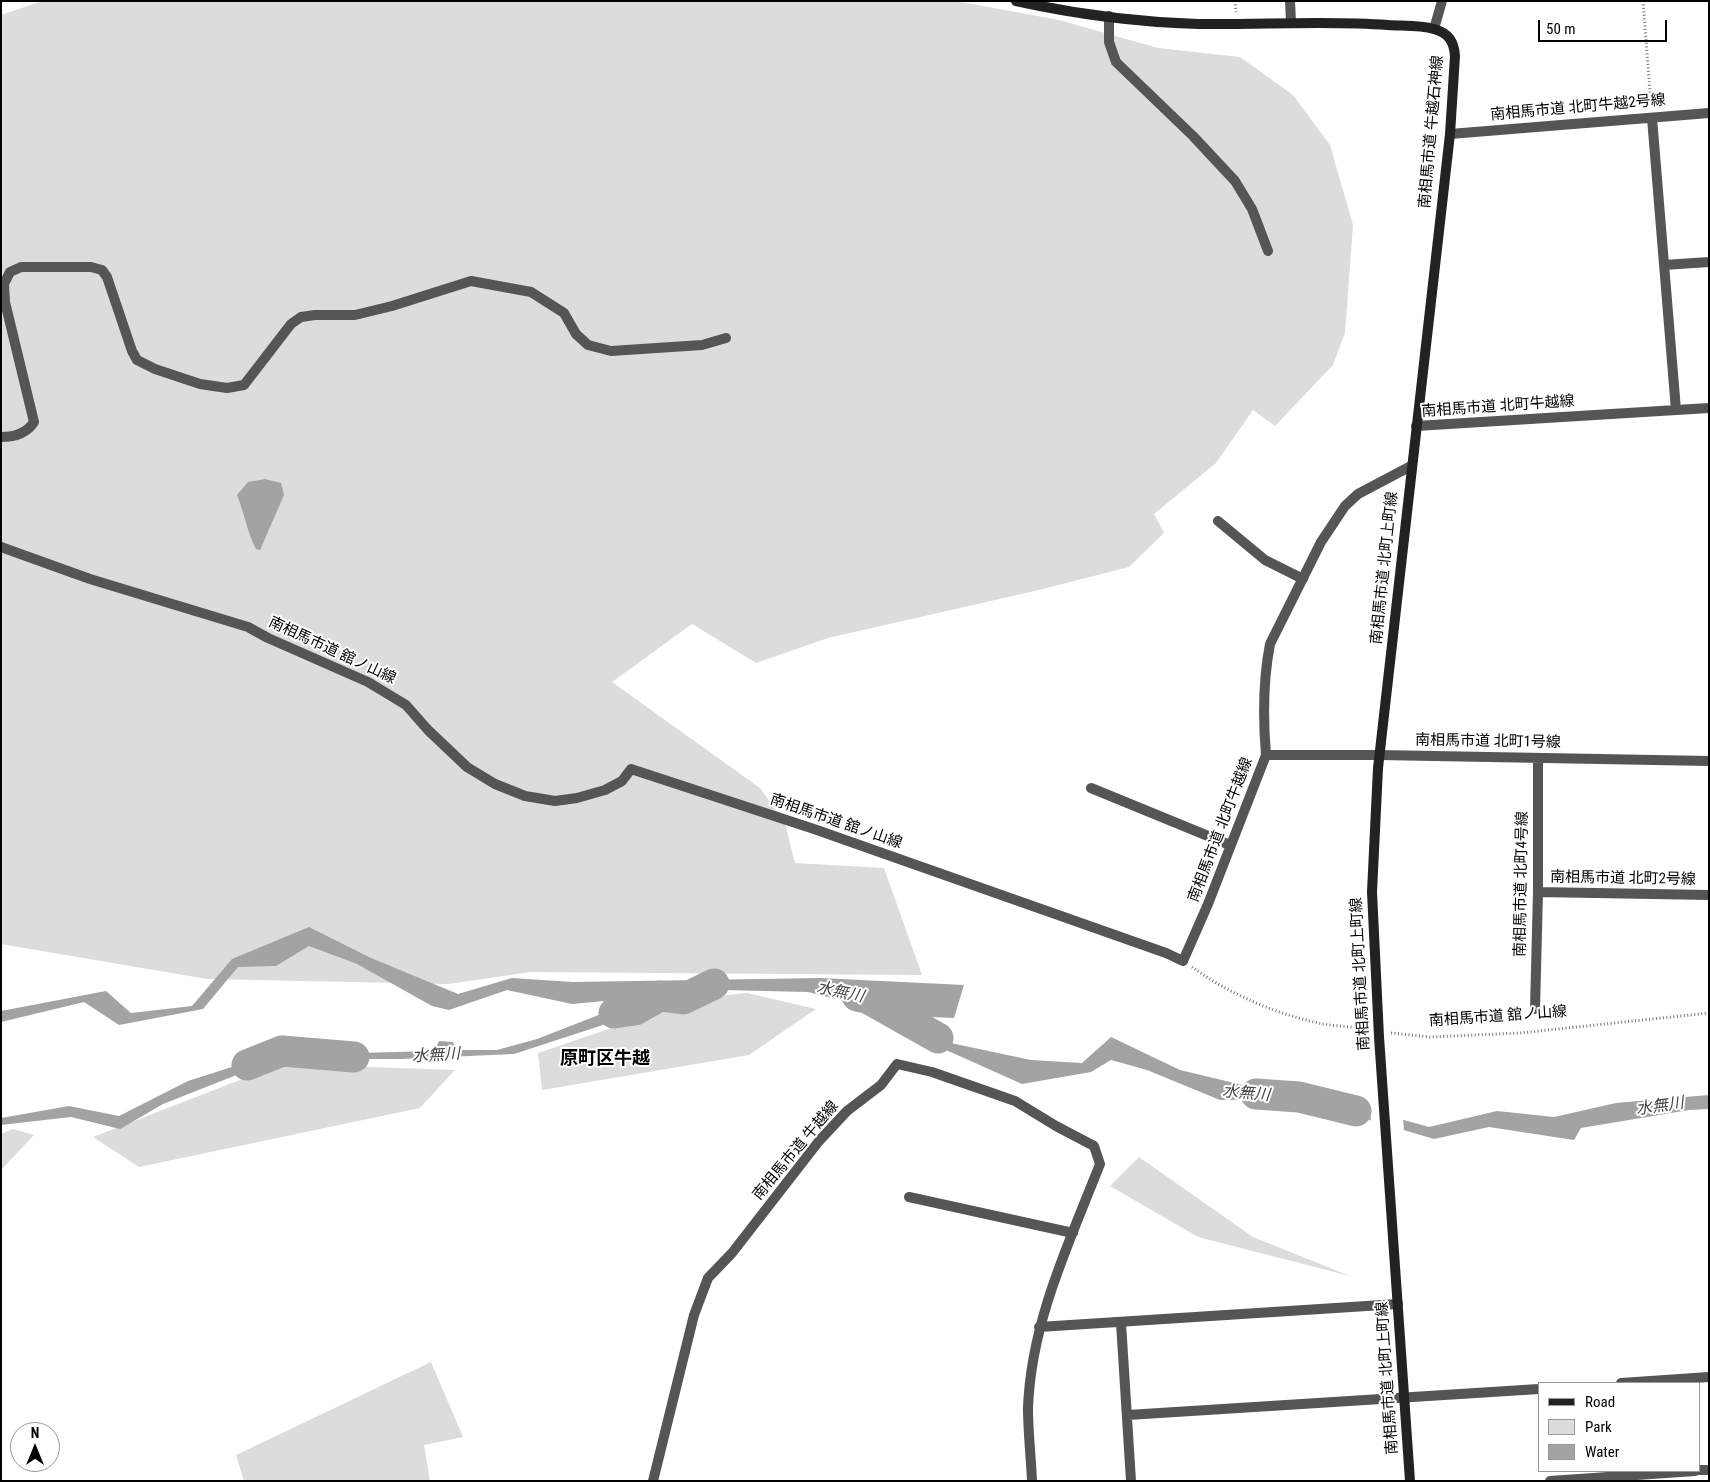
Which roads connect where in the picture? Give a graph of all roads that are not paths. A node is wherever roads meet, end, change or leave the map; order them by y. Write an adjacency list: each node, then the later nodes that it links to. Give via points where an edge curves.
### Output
1 (1016, 1): 4 (street)
2 (1290, 1): 5 (street)
3 (1442, 1): 6 (street)
4 (1109, 16): 5 (street, via 1198,24); 10 (street, via 1109,42 1116,62 1235,180 1252,209)
5 (1291, 22): 6 (street, via 1363,23)
6 (1434, 29): 9 (street, 南相馬市道 牛越石神線, via 1448,36 1454,44)
7 (1709, 113): 8 (street, 南相馬市道 北町牛越2号線)
8 (1652, 118): 9 (street, 南相馬市道 北町牛越2号線); 12 (street)
9 (1450, 134): 16 (street, 南相馬市道 牛越石神線)
10 (1268, 251)
11 (1709, 262): 12 (street)
12 (1664, 265): 15 (street)
13 (726, 338): 17 (street, via 702,345 610,351 588,345 576,334 564,313 531,292 471,281 355,315 301,317 291,324 244,385 227,388 200,384 137,360 102,270 21,266 10,272 4,284 5,302 34,422 29,430)
14 (1709, 408): 15 (street, 南相馬市道 北町牛越線)
15 (1676, 410): 16 (street, 南相馬市道 北町牛越線)
16 (1416, 426): 18 (street, 南相馬市道 北町牛越線)
17 (1, 437)
18 (1411, 466): 21 (street, 南相馬市道 北町牛越線, via 1358,494 1345,506 1321,542); 22 (street, 南相馬市道 北町上町線)
19 (1218, 521): 21 (street, via 1265,560)
20 (1, 547): 30 (street, 南相馬市道 舘ノ山線, via 90,579 248,627 368,682 406,705 467,767 495,784 525,796 555,801 577,798 605,790 622,781 632,769 814,828)
21 (1303, 579): 23 (street, 南相馬市道 北町牛越線, via 1270,644 1264,730)
22 (1379, 755): 23 (street, 南相馬市道 北町1号線); 24 (street, 南相馬市道 北町1号線); 34 (street, 南相馬市道 北町上町線, via 1372,892)
23 (1266, 756): 27 (street, 南相馬市道 北町牛越線)
24 (1538, 758): 25 (street, 南相馬市道 北町1号線); 28 (street, 南相馬市道 北町4号線)
25 (1709, 760)
26 (1091, 788): 27 (street)
27 (1230, 845): 30 (street, 南相馬市道 北町牛越線)
28 (1538, 892): 29 (street, 南相馬市道 北町2号線); 31 (street, 南相馬市道 北町4号線)
29 (1709, 895)
30 (1183, 961)
31 (1535, 1009)
32 (909, 1197): 33 (street)
33 (1073, 1234): 36 (street, 南相馬市道 牛越線); 44 (street, 南相馬市道 牛越線, via 1100,1164 1094,1146 1014,1101 932,1072 897,1064 881,1085 847,1111 819,1142 732,1253 708,1278 690,1331)
34 (1398, 1304): 35 (street); 40 (street, 南相馬市道 北町上町線)
35 (1121, 1323): 36 (street); 41 (street)
36 (1039, 1327): 45 (street, 南相馬市道 牛越線, via 1028,1409)
37 (1709, 1377): 38 (street)
38 (1636, 1382)
39 (1538, 1389): 40 (street)
40 (1404, 1398): 41 (street); 47 (street, 南相馬市道 北町上町線)
41 (1128, 1415): 46 (street)
42 (1682, 1472): 43 (street)
43 (1600, 1479): 48 (street)
44 (653, 1481)
45 (1032, 1481)
46 (1131, 1481)
47 (1410, 1481)
48 (1550, 1481)

